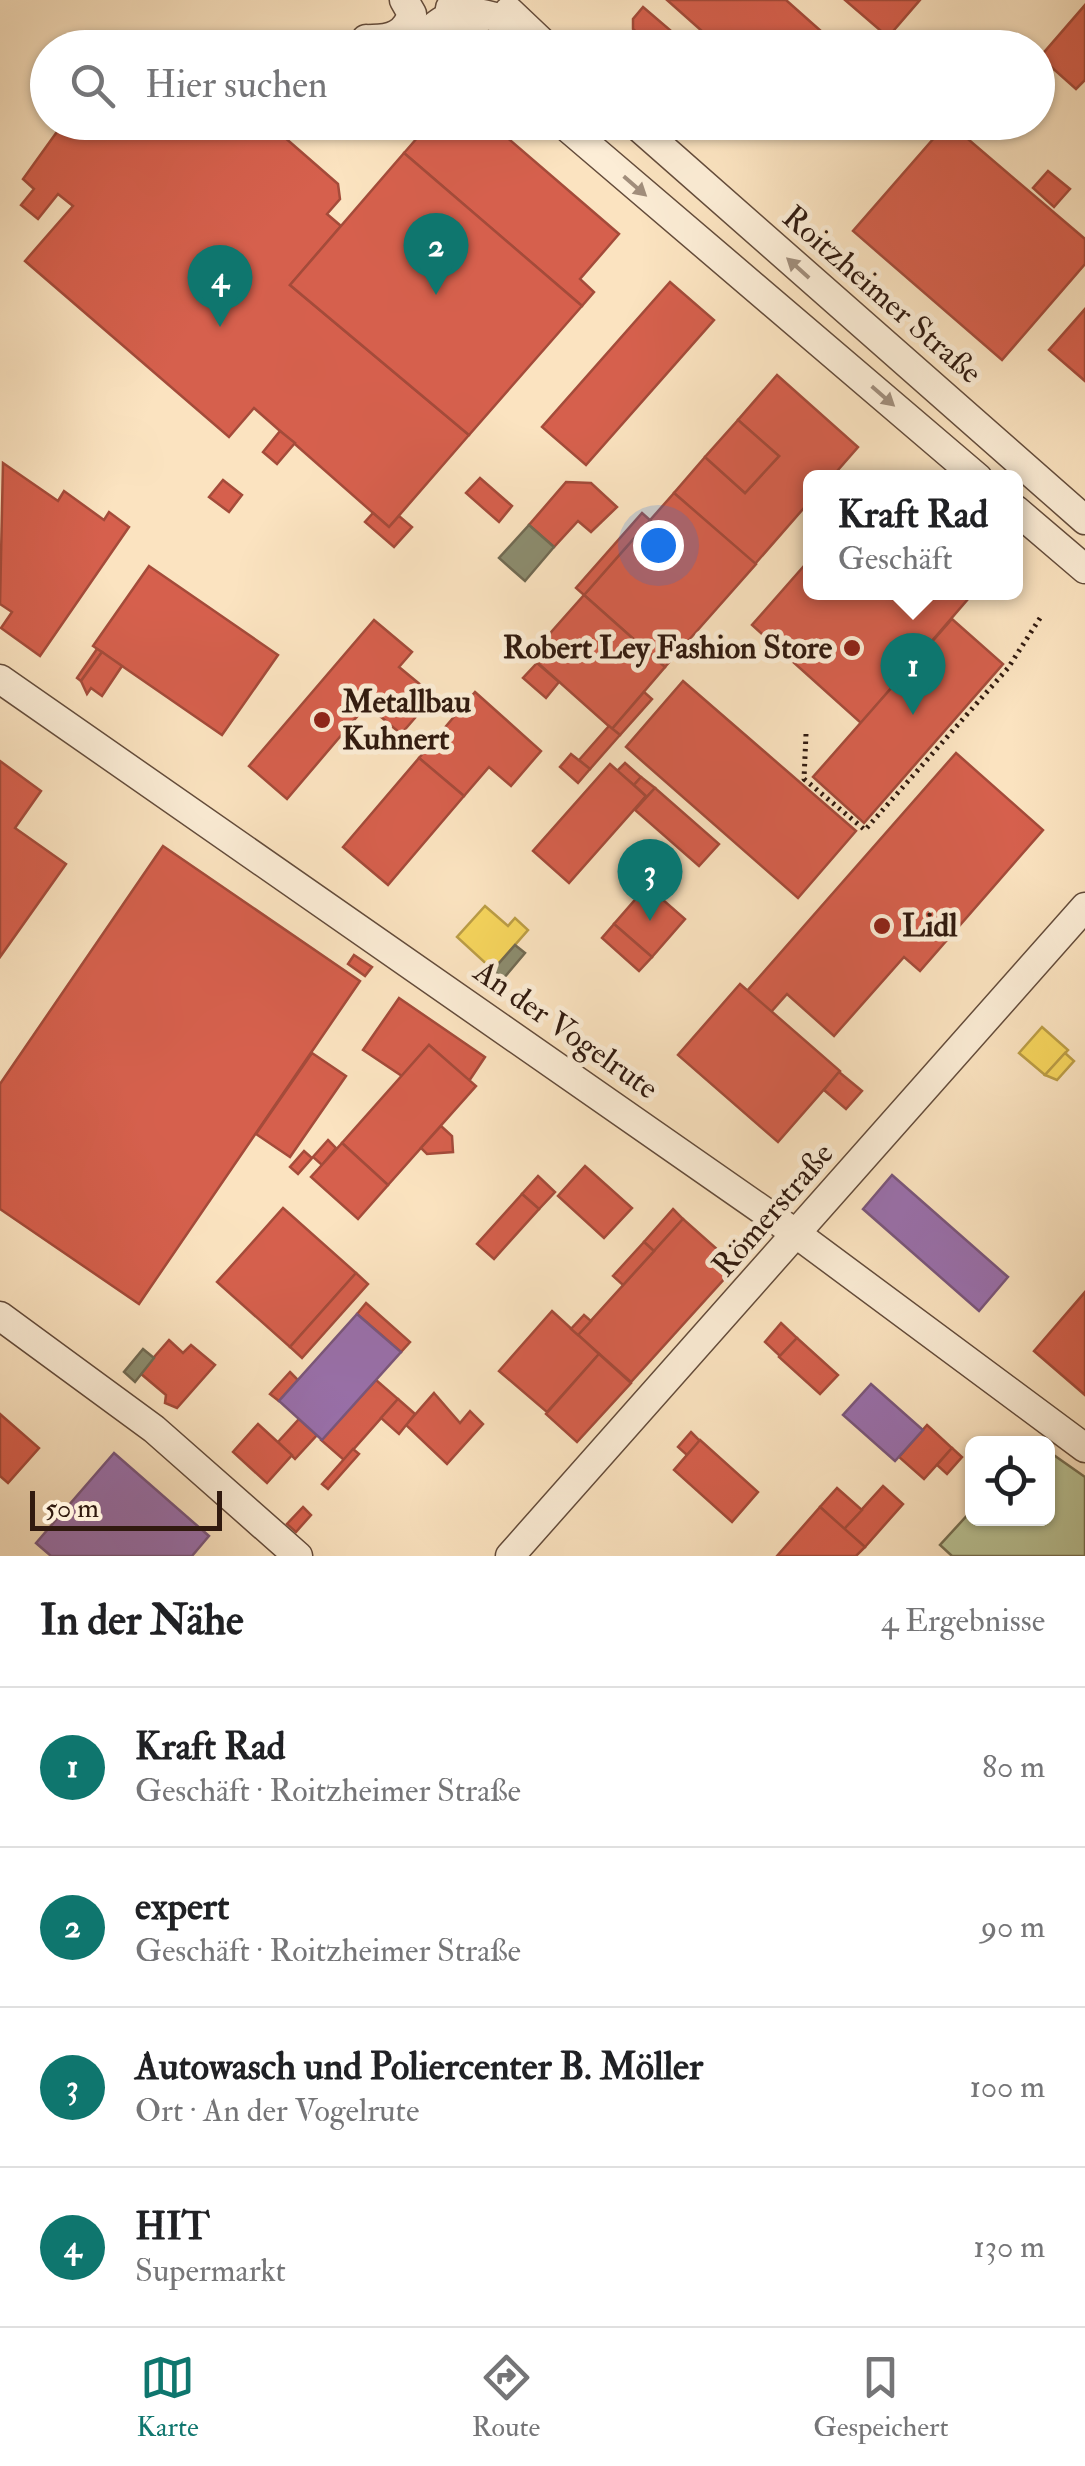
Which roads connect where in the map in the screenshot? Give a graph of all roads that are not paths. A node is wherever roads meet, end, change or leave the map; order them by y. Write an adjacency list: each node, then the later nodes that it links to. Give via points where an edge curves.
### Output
1 (404, 0): 5 (street, via 412,14)
2 (497, 0): 4 (street)
3 (449, 7): 4 (street); 6 (street); 7 (street)
4 (521, 24): 8 (street)
5 (404, 30)
6 (433, 30)
7 (470, 30)
8 (528, 30)
9 (579, 140): 11 (street, one-way to 11, via 678,236)
10 (654, 140): 12 (street, Roitzheimer Straße, one-way to 10)
11 (808, 318): 12 (street); 13 (street, one-way to 13)
12 (859, 322): 14 (street, Roitzheimer Straße)
13 (916, 425): 14 (street, via 935,422); 15 (street)
14 (990, 436): 17 (street, Roitzheimer Straße)
15 (969, 470)
16 (1023, 516): 18 (street)
17 (1085, 520)
18 (1085, 569)
19 (0, 679): 21 (street, An der Vogelrute)
20 (1085, 907): 21 (street, Römerstraße)
21 (798, 1234): 23 (street, An der Vogelrute); 25 (street, Römerstraße)
22 (0, 1316): 24 (street, via 154,1428)
23 (1085, 1448)
24 (298, 1556)
25 (510, 1556)

